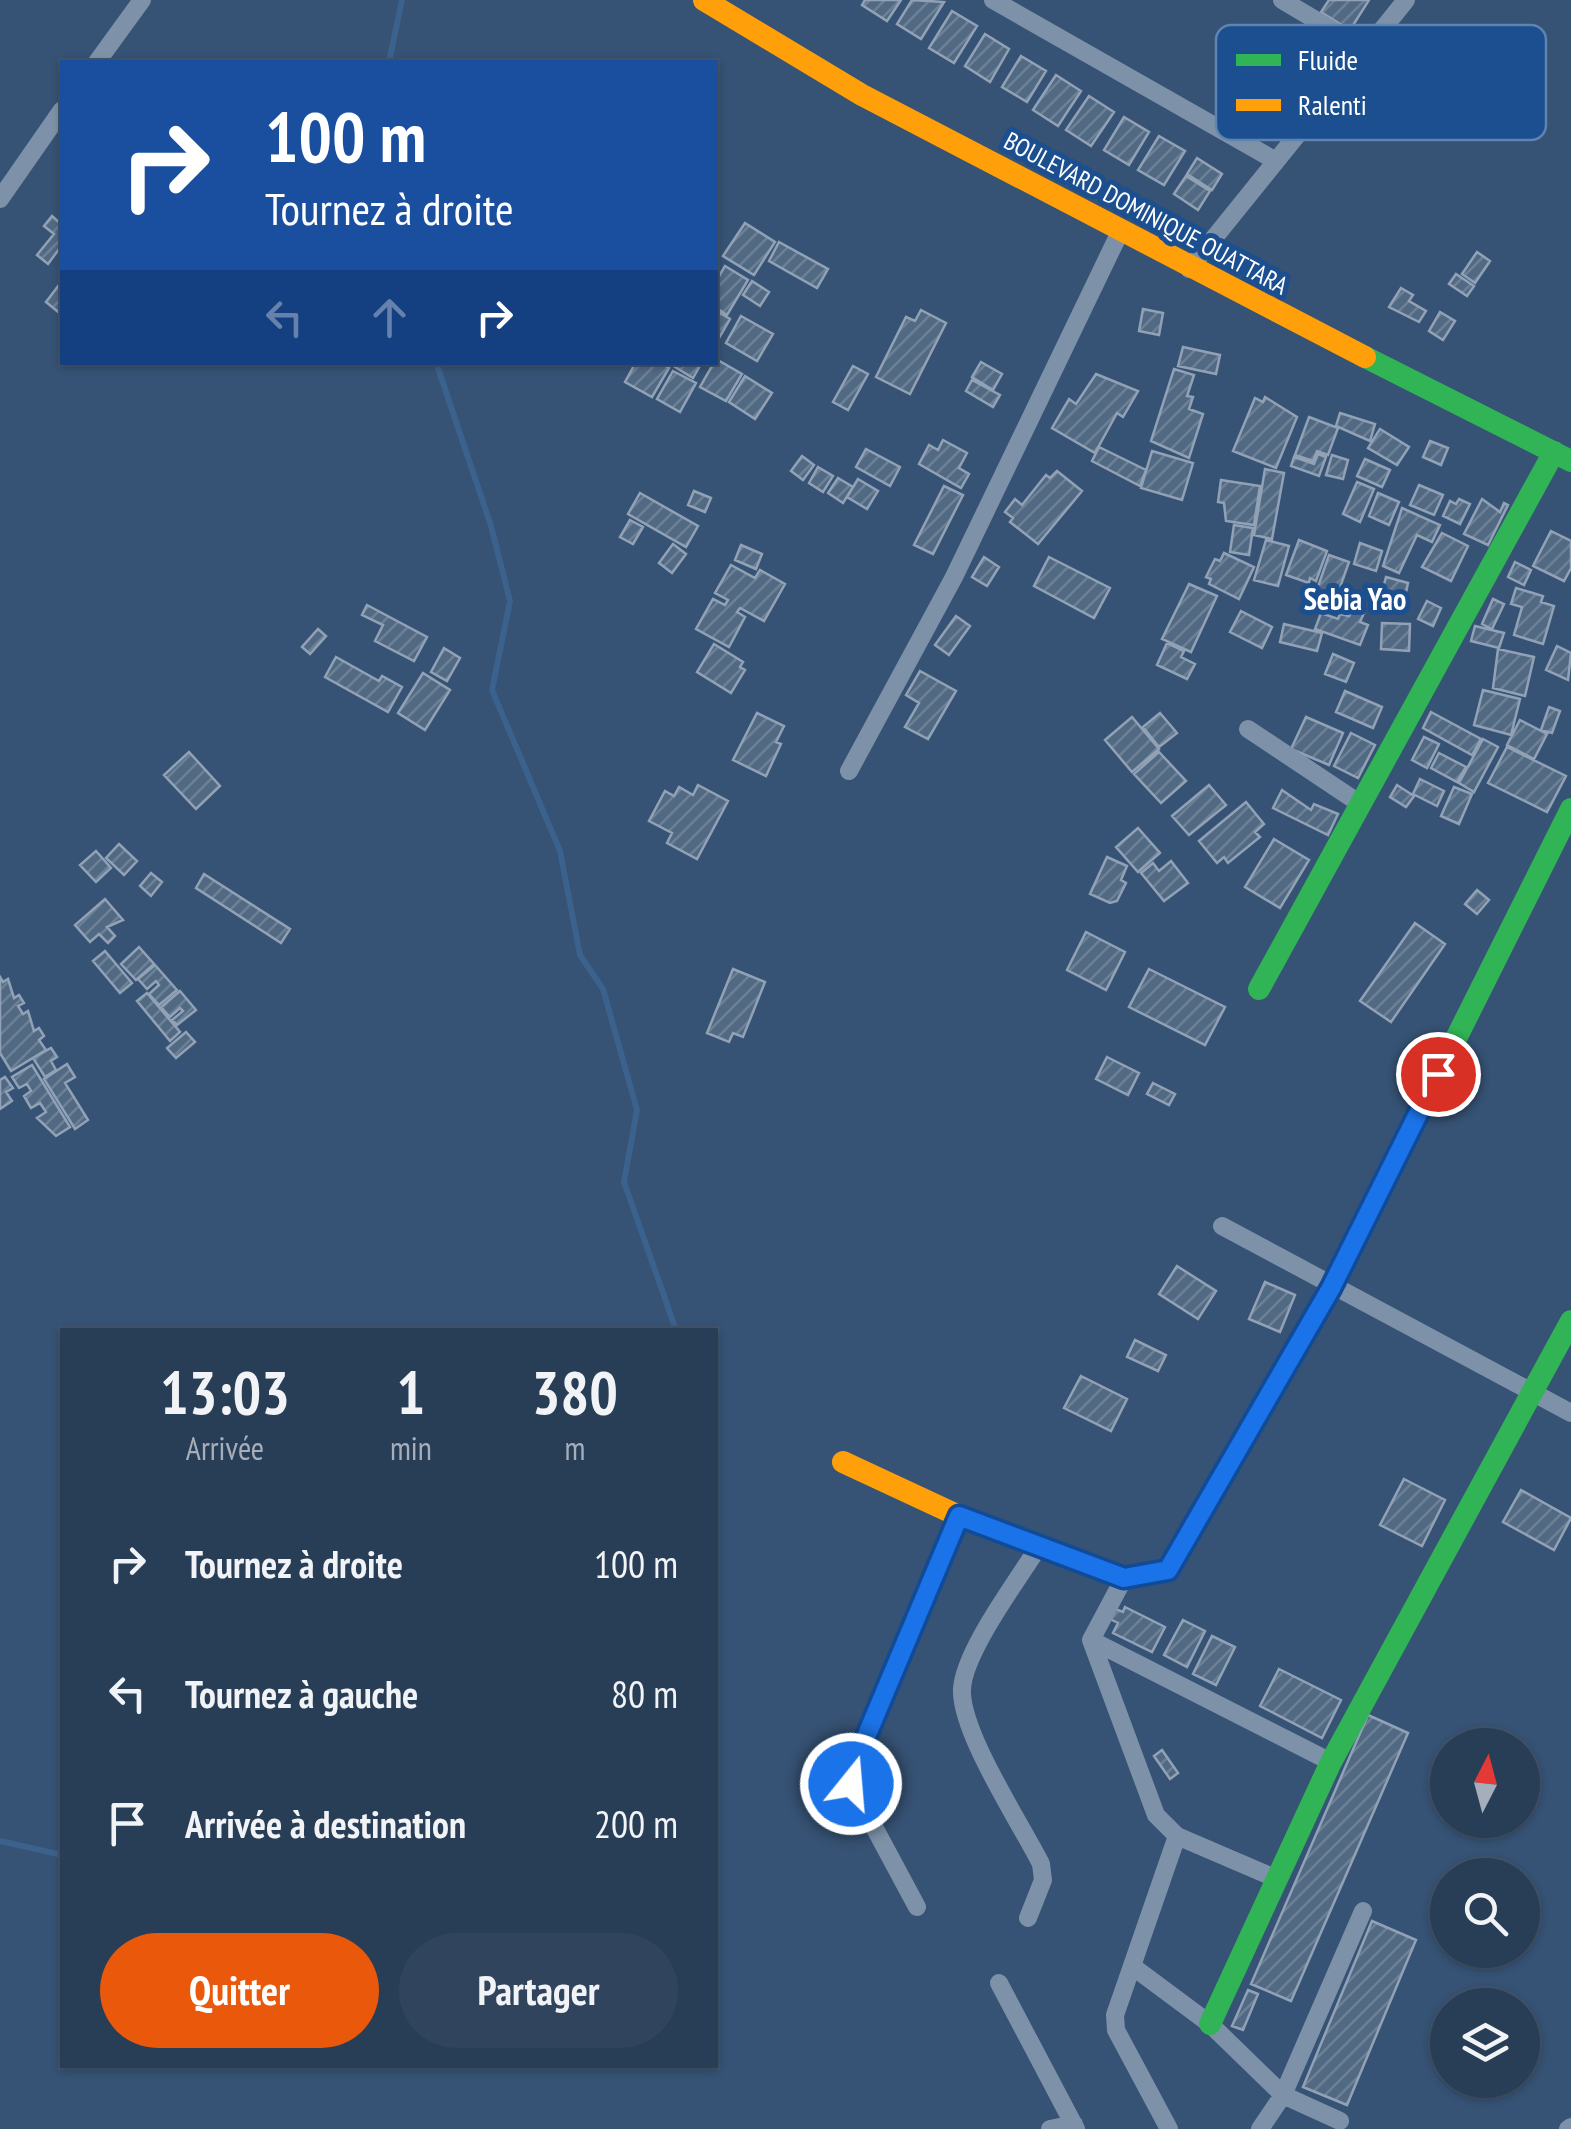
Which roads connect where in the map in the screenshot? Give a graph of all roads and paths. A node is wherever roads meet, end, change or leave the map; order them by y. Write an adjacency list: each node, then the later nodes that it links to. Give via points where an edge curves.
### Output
1 (142, 0): 8 (street)
2 (704, 0): 15 (street, BOULEVARD DOMINIQUE OUATTARA, via 862,95)
3 (993, 0): 10 (street)
4 (1282, 0): 6 (street)
5 (1406, 0): 7 (street)
6 (1324, 25)
7 (1386, 25)
8 (98, 60)
9 (60, 113): 14 (street)
10 (1216, 127)
11 (1239, 140): 13 (street)
12 (1293, 140): 13 (street)
13 (1276, 161): 16 (street)
14 (0, 199)
15 (1120, 232): 16 (street, BOULEVARD DOMINIQUE OUATTARA); 19 (street, via 954,577)
16 (1190, 269): 17 (street, BOULEVARD DOMINIQUE OUATTARA)
17 (1563, 456): 20 (street)
18 (1248, 729): 20 (street)
19 (849, 771)
20 (1359, 803): 22 (street)
21 (1571, 808): 24 (street)
22 (1259, 988)
23 (1222, 1226): 24 (street)
24 (1331, 1288): 26 (street); 31 (street, via 1168,1570)
25 (1571, 1321): 26 (street)
26 (1533, 1393): 27 (street); 33 (street)
27 (1571, 1413)
28 (844, 1462): 29 (street)
29 (959, 1516): 30 (street); 36 (street, via 851,1784)
30 (1038, 1546): 31 (street); 38 (street, via 962,1685 964,1717 1041,1864 1043,1880)
31 (1124, 1578): 32 (street)
32 (1091, 1640): 33 (street); 34 (street, via 1156,1815)
33 (1330, 1762): 35 (street)
34 (1177, 1836): 35 (street); 39 (street)
35 (1275, 1878): 41 (street)
36 (917, 1907)
37 (1363, 1911): 42 (street)
38 (1028, 1918)
39 (1132, 1966): 41 (street); 46 (street, via 1116,2030)
40 (999, 1983): 44 (street)
41 (1210, 2024): 42 (street)
42 (1283, 2095): 43 (street); 47 (street)
43 (1340, 2121)
44 (1075, 2127): 45 (street)
45 (1050, 2129)
46 (1169, 2129)
47 (1260, 2129)

